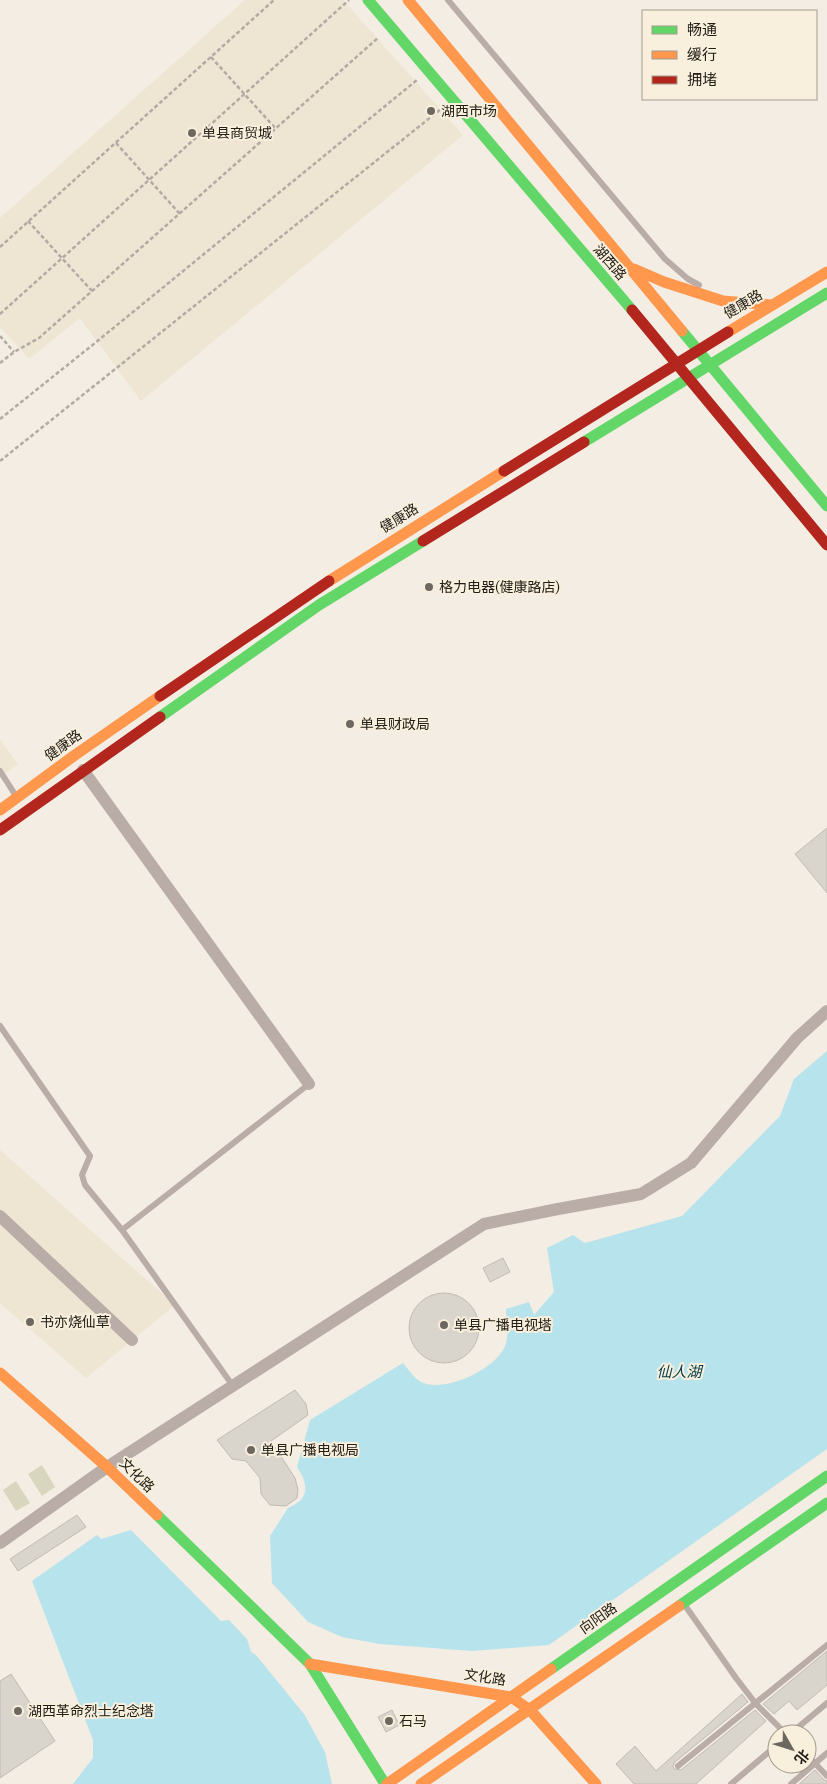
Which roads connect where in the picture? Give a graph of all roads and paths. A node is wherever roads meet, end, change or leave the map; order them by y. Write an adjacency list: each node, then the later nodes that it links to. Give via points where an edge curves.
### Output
1 (274, 0): 7 (path)
2 (349, 0): 9 (path)
3 (368, 0): 6 (main road, 湖西路)
4 (448, 0): 22 (lane, via 665,259 703,288 730,297)
5 (412, 1): 18 (main road, 湖西路)
6 (390, 27): 8 (main road, 湖西路); 11 (path)
7 (211, 57): 9 (path); 12 (path)
8 (427, 71): 10 (main road, 湖西路); 31 (path)
9 (244, 94): 11 (path); 13 (path)
10 (452, 100): 28 (main road, 湖西路); 32 (path)
11 (276, 129): 14 (path)
12 (115, 143): 13 (path); 15 (path)
13 (149, 180): 14 (path); 17 (path)
14 (180, 214): 20 (path)
15 (28, 221): 16 (path); 17 (path)
16 (0, 246)
17 (62, 258): 20 (path); 23 (path)
18 (630, 267): 22 (main road, via 723,301); 25 (main road, 湖西路)
19 (827, 272): 22 (main road, 健康路)
20 (92, 291): 26 (path, via 39,338)
21 (827, 292): 29 (main road)
22 (776, 302): 25 (main road, 健康路)
23 (0, 314)
24 (0, 336): 26 (path)
25 (698, 349): 28 (main road, 健康路); 29 (main road, 湖西路)
26 (14, 352): 27 (path)
27 (0, 363)
28 (676, 363): 30 (main road, 湖西路); 37 (main road, 健康路, via 309,593)
29 (710, 363): 30 (main road); 33 (main road, 湖西路)
30 (688, 376): 34 (main road, 湖西路); 35 (main road, via 319,605)
31 (0, 419)
32 (0, 461)
33 (827, 506)
34 (827, 545)
35 (83, 770): 39 (main road); 42 (street)
36 (0, 771): 37 (lane)
37 (17, 797): 38 (main road, 健康路)
38 (0, 810)
39 (0, 830)
40 (827, 1011): 47 (street, via 797,1038 691,1163 641,1194 484,1224)
41 (0, 1026): 44 (lane, via 90,1156 82,1175 85,1185)
42 (309, 1084): 44 (lane)
43 (0, 1216): 45 (street)
44 (122, 1230): 47 (lane)
45 (132, 1340)
46 (0, 1372): 48 (main road, 文化路)
47 (233, 1386): 48 (street)
48 (107, 1467): 51 (street); 54 (main road, 文化路)
49 (827, 1476): 55 (main road, 向阳路)
50 (827, 1502): 52 (main road)
51 (0, 1543)
52 (684, 1602): 57 (lane); 58 (main road)
53 (827, 1645): 57 (lane)
54 (310, 1664): 55 (main road, 文化路); 69 (main road)
55 (511, 1697): 58 (main road); 69 (main road, 向阳路)
56 (827, 1702): 60 (lane)
57 (756, 1704): 59 (lane); 65 (lane)
58 (530, 1710): 68 (main road); 70 (main road)
59 (776, 1724)
60 (802, 1724)
61 (767, 1753): 71 (lane)
62 (827, 1753): 63 (lane)
63 (817, 1761)
64 (817, 1765): 67 (lane)
65 (678, 1766)
66 (802, 1774): 72 (lane)
67 (827, 1776)
68 (429, 1782)
69 (386, 1784)
70 (596, 1784)
71 (731, 1784)
72 (791, 1784)

